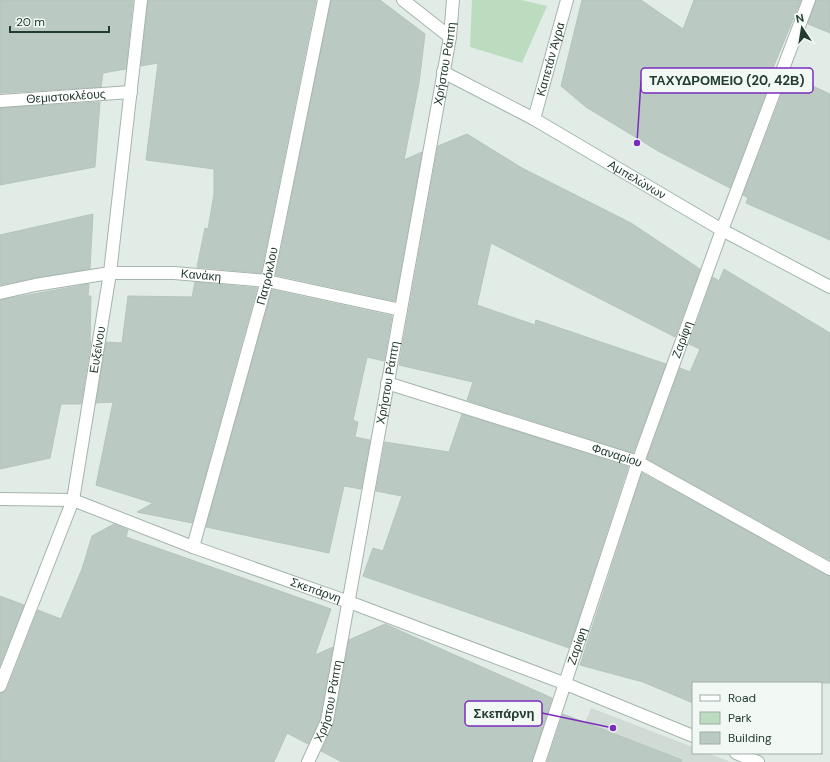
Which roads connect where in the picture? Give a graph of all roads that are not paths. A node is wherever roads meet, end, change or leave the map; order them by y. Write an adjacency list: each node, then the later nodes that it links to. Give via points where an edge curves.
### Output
1 (141, 0): 9 (street, Ευξείνου)
2 (324, 0): 14 (street, Πατρόκλου)
3 (403, 0): 7 (street)
4 (453, 0): 7 (street, Χρήστου Ράπτη)
5 (567, 0): 11 (street, Καπετάν Άγρα)
6 (809, 0): 12 (street, Ζαρίφη)
7 (450, 37): 8 (street, Χρήστου Ράπτη)
8 (443, 72): 11 (street, Αμπελώνων); 17 (street, Χρήστου Ράπτη)
9 (131, 92): 10 (street, Θεμιστοκλέους); 13 (street, Ευξείνου)
10 (0, 101)
11 (534, 119): 12 (street, Αμπελώνων)
12 (722, 230): 15 (street, Αμπελώνων); 19 (street, Ζαρίφη)
13 (110, 273): 14 (street, Κανάκη, via 174,273); 16 (street, Κανάκη, via 35,285); 21 (street, Ευξείνου)
14 (267, 281): 17 (street, Κανάκη); 22 (street, Πατρόκλου)
15 (830, 288)
16 (0, 294)
17 (401, 310): 18 (street, Χρήστου Ράπτη)
18 (387, 382): 19 (street, Φαναρίου); 24 (street, Χρήστου Ράπτη)
19 (638, 462): 23 (street, Φαναρίου); 25 (street, Ζαρίφη)
20 (0, 499): 21 (street, Σκεπάρνη)
21 (73, 500): 22 (street, Σκεπάρνη); 26 (street, Ευξείνου)
22 (193, 547): 24 (street, Σκεπάρνη)
23 (830, 569)
24 (349, 602): 25 (street, Σκεπάρνη); 29 (street, Χρήστου Ράπτη, via 327,722)
25 (566, 684): 27 (street, Σκεπάρνη); 30 (street, Ζαρίφη)
26 (0, 686)
27 (692, 736)
28 (738, 754): 31 (street)
29 (308, 762)
30 (539, 762)
31 (758, 762)

